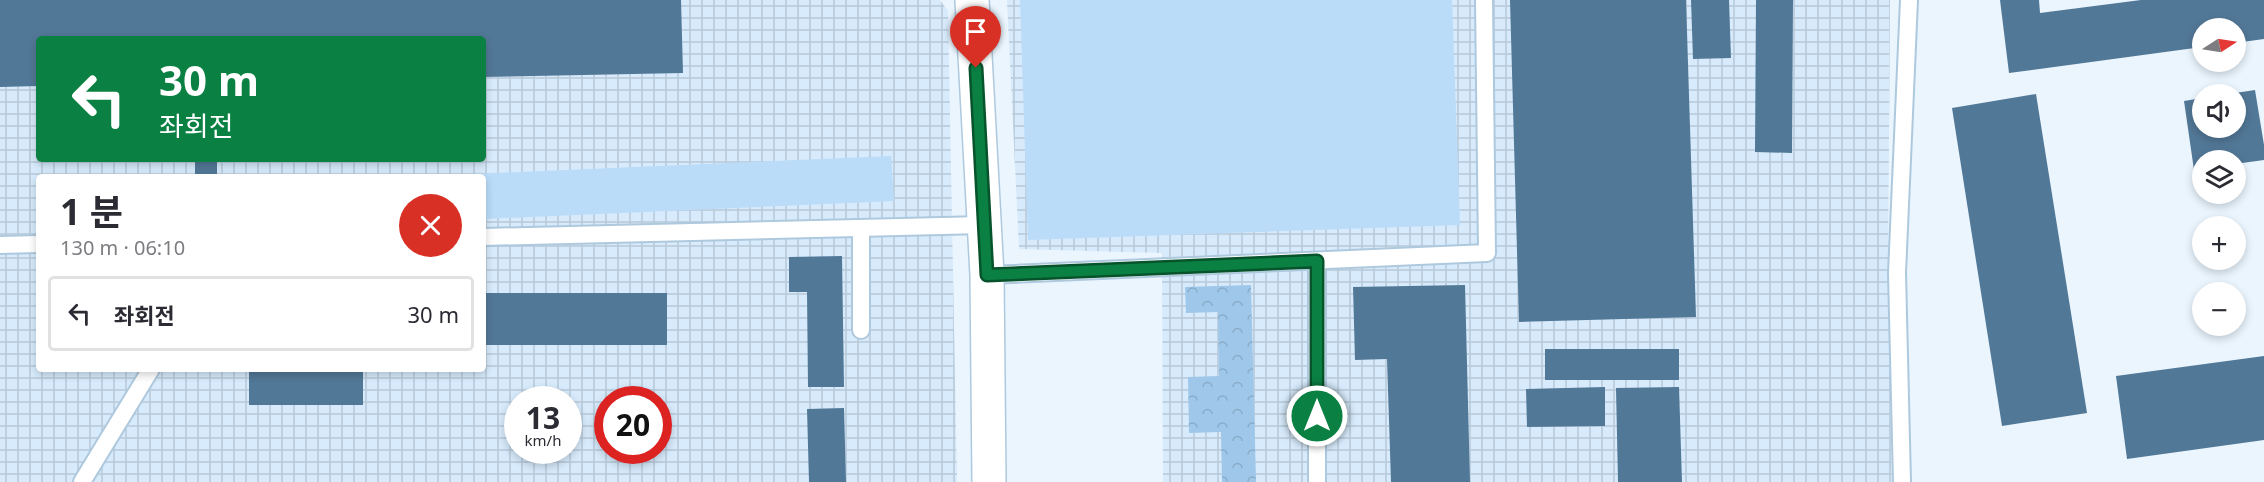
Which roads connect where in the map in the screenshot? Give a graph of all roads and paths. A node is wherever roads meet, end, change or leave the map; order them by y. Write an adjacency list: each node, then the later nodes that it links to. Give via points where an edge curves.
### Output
1 (972, 0): 4 (street)
2 (1484, 0): 9 (lane, via 1488,253)
3 (1909, 0): 16 (lane, via 1897,273)
4 (984, 225): 5 (lane); 10 (street)
5 (861, 229): 6 (lane); 11 (lane)
6 (486, 237)
7 (36, 244): 8 (lane)
8 (0, 245)
9 (1317, 261): 10 (lane); 15 (lane)
10 (987, 275): 14 (street)
11 (861, 330)
12 (149, 372): 13 (lane)
13 (82, 482)
14 (989, 482)
15 (1317, 482)
16 (1902, 482)

